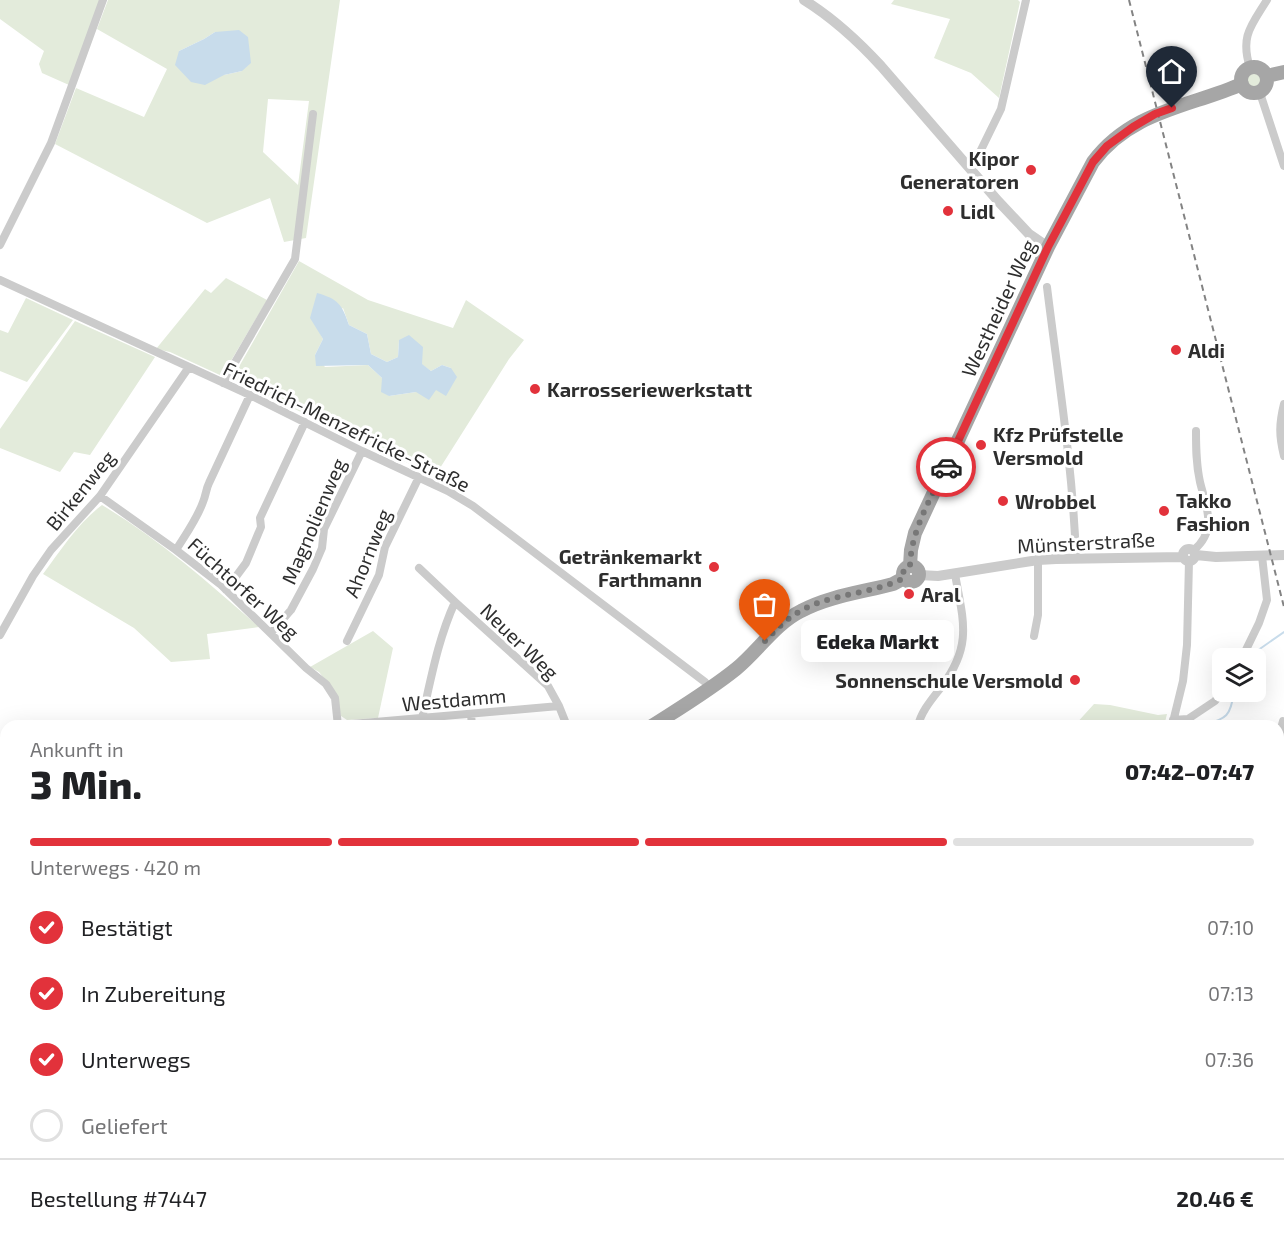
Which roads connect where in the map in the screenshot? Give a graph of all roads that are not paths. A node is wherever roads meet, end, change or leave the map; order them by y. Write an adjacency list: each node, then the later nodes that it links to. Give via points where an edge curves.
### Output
1 (103, 0): 13 (street, via 51,143)
2 (804, 0): 11 (street, via 863,47)
3 (1026, 0): 11 (street, via 1001,109 979,153)
4 (1267, 0): 5 (street, via 1248,30 1246,54)
5 (1250, 68): 7 (main road, via 1260,69); 8 (main road, via 1242,76)
6 (1284, 72): 7 (main road)
7 (1267, 76): 9 (main road, via 1266,88)
8 (1242, 84): 9 (main road, via 1247,91); 14 (main road, Westheider Weg, via 1155,114 1107,146 1093,162)
9 (1260, 93): 12 (street)
10 (313, 114): 18 (street, via 295,259)
11 (968, 166): 14 (street, via 1029,234)
12 (1284, 166)
13 (0, 245)
14 (1048, 247): 36 (main road, Westheider Weg, via 915,533)
15 (0, 280): 17 (street, Friedrich-Menzefricke-Straße)
16 (1047, 286): 33 (street, via 1070,469)
17 (189, 367): 18 (street, Friedrich-Menzefricke-Straße); 26 (street, Birkenweg)
18 (223, 383): 19 (street, Friedrich-Menzefricke-Straße)
19 (250, 395): 21 (street, Friedrich-Menzefricke-Straße); 28 (street, via 194,523)
20 (1284, 404): 24 (street, via 1279,431)
21 (305, 422): 23 (street, Friedrich-Menzefricke-Straße); 38 (street, via 260,518 261,527 246,563)
22 (1196, 430): 27 (street, via 1196,458 1209,515)
23 (362, 451): 25 (street, Friedrich-Menzefricke-Straße); 40 (street, Magnolienweg, via 324,529 322,548 313,568 291,610)
24 (1284, 456)
25 (419, 477): 43 (street, Ahornweg, via 385,547 379,575); 45 (street, Friedrich-Menzefricke-Straße, via 473,506)
26 (100, 496): 28 (street, Füchtorfer Weg); 41 (street, Birkenweg, via 51,550)
27 (1204, 539): 30 (street); 32 (street)
28 (176, 549): 38 (street, Füchtorfer Weg)
29 (1284, 555): 31 (street, Münsterstraße)
30 (1190, 556): 32 (street, Münsterstraße); 33 (street, Münsterstraße); 56 (street, via 1187,645)
31 (1262, 556): 32 (street, Münsterstraße); 44 (street, via 1267,600)
32 (1216, 557)
33 (1076, 558): 34 (street, Münsterstraße)
34 (1038, 560): 37 (street, Münsterstraße); 42 (street)
35 (419, 568): 39 (street, Neuer Weg)
36 (911, 573): 37 (street, Münsterstraße); 45 (main road, Münsterstraße, via 893,584 798,612)
37 (955, 574): 55 (street, via 964,624 961,652 953,672)
38 (226, 590): 40 (street, Füchtorfer Weg)
39 (455, 602): 47 (street, Neuer Weg, via 548,686); 49 (street, Neuer Weg)
40 (271, 633): 50 (street, Füchtorfer Weg, via 326,684 335,698)
41 (0, 635)
42 (1034, 636)
43 (347, 642)
44 (1247, 648)
45 (710, 688): 54 (main road, Münsterstraße)
46 (1214, 702): 57 (street)
47 (559, 706): 48 (street, Westdamm); 53 (street)
48 (471, 714): 49 (street, Westdamm); 52 (street)
49 (422, 718): 51 (street, Westdamm)
50 (337, 720)
51 (401, 720)
52 (472, 720)
53 (565, 720)
54 (661, 720)
55 (920, 720)
56 (1173, 720)
57 (1184, 720)

